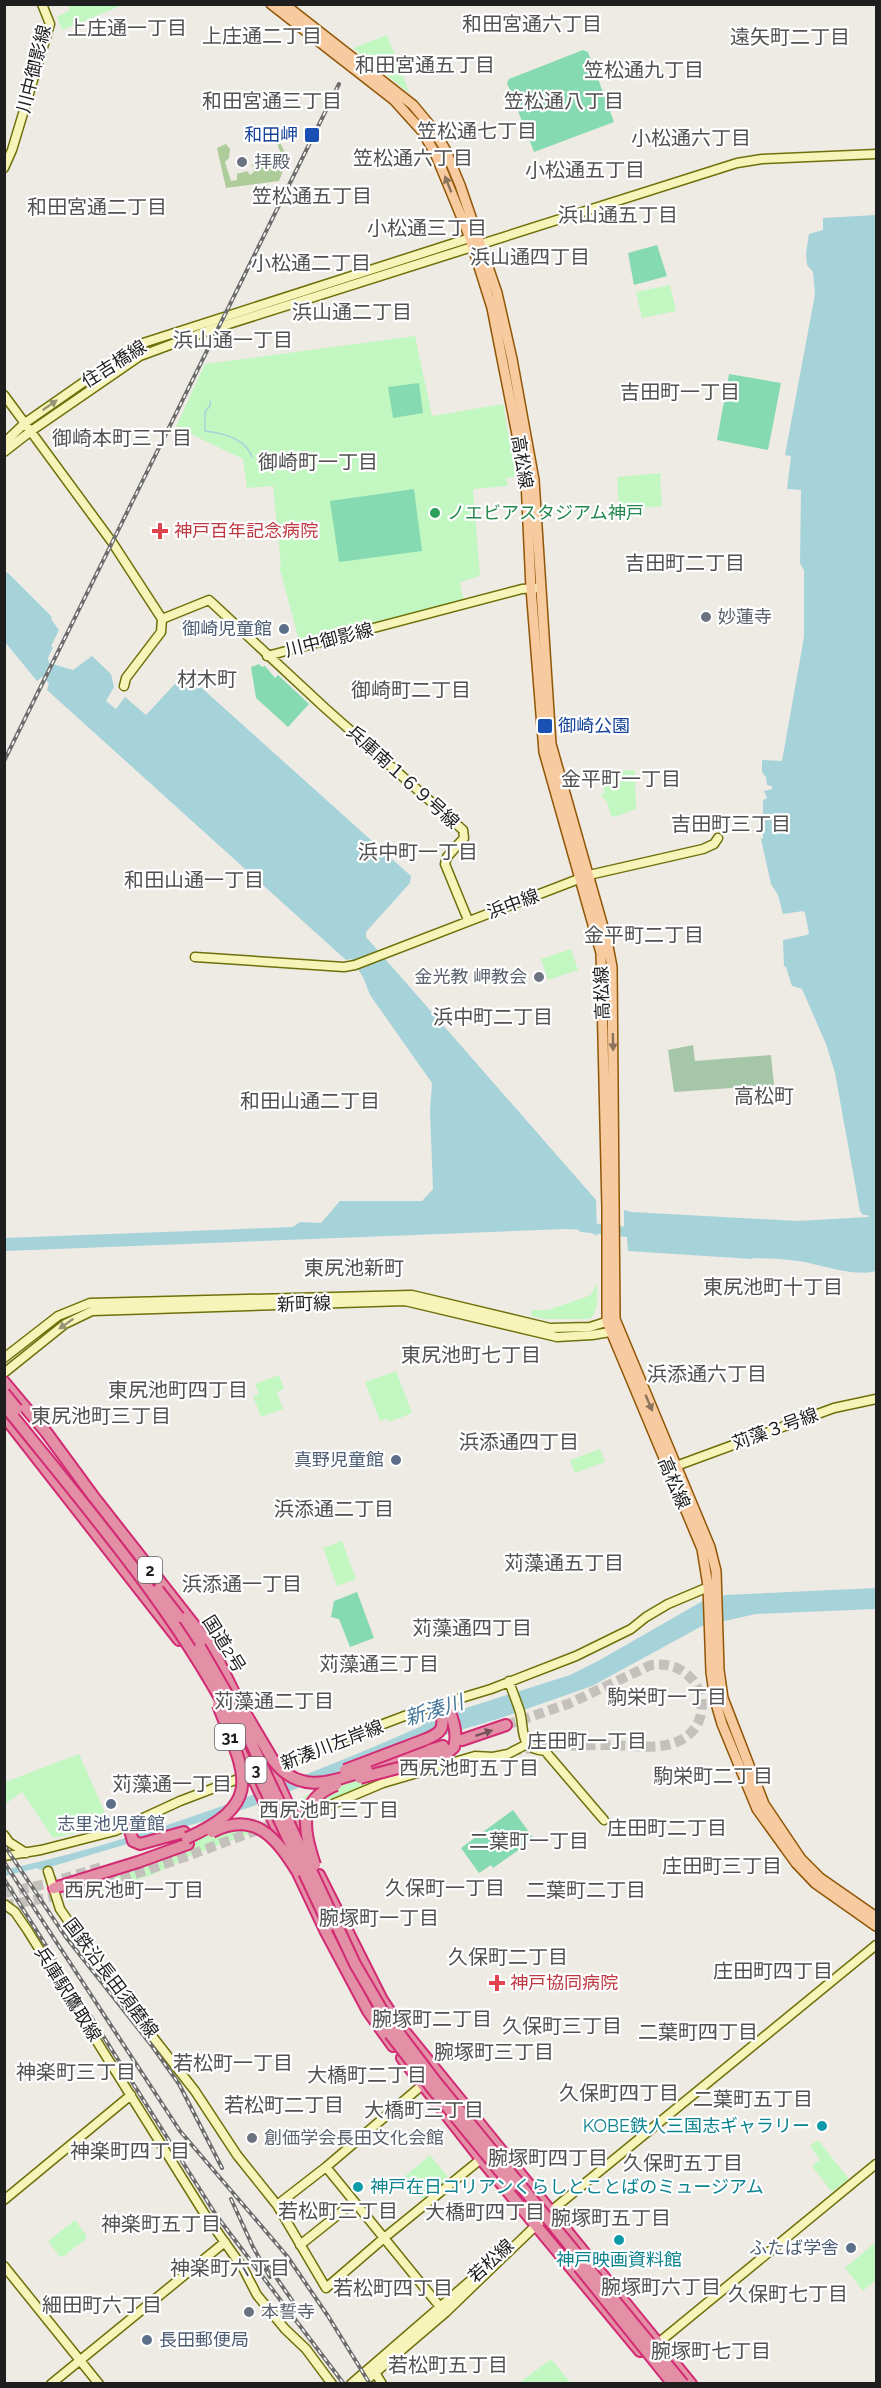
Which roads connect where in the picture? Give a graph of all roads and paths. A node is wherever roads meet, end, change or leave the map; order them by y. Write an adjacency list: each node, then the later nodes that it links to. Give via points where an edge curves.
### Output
1 (42, 4): 5 (street, 川中御影線, via 50,24)
2 (271, 4): 6 (main road, 高松線, one-way to 2, via 435,153 410,115)
3 (284, 4): 6 (main road, 高松線, via 412,105 433,129 460,185)
4 (876, 154): 6 (street, via 737,163 488,244)
5 (4, 168)
6 (475, 241): 8 (street, 住吉橋線, one-way to 6, via 137,345); 9 (street, 住吉橋線, via 140,356); 11 (main road, 高松線, via 505,326 526,430 534,480)
7 (4, 395): 8 (street)
8 (25, 423): 9 (street); 10 (street, 住吉橋線)
9 (31, 431): 10 (street, 住吉橋線); 12 (street)
10 (6, 446)
11 (536, 588): 13 (street, 川中御影線); 16 (main road, 高松線, via 544,752)
12 (162, 619): 13 (street, 川中御影線, via 209,600); 14 (street, via 161,632)
13 (267, 656): 17 (street, 兵庫南１６９号線, via 463,830 464,838 445,864)
14 (124, 686)
15 (718, 838): 16 (street, 浜中線, via 703,849)
16 (585, 877): 17 (street, 浜中線); 19 (main road, 高松線, via 612,967)
17 (468, 920): 18 (street, 浜中線, via 388,954 344,967)
18 (195, 957)
19 (611, 1321): 20 (main road, 高松線); 21 (street, 新町線, via 590,1327 550,1328 396,1294 90,1303 58,1316)
20 (615, 1331): 22 (street, 新町線, one-way to 22, via 557,1337 405,1301 92,1311 65,1324); 28 (main road, 高松線, one-way to 28); 31 (main road, 高松線)
21 (4, 1358)
22 (4, 1373)
23 (4, 1382): 29 (highway, 国道2号 / 2)
24 (4, 1393): 34 (highway, 3, bridge)
25 (876, 1399): 28 (street, 苅藻３号線, via 834,1408)
26 (4, 1405): 32 (highway, 3, bridge)
27 (4, 1416): 30 (highway, 国道2号 / 2)
28 (676, 1466): 31 (main road, 高松線, via 710,1547)
29 (146, 1563): 30 (street); 42 (highway, 国道2号 / 2, via 205,1639)
30 (125, 1570): 43 (highway, 国道2号 / 2, via 189,1654)
31 (713, 1585): 33 (main road, 高松線); 35 (street, 新湊川左岸線, via 668,1604 631,1629)
32 (172, 1621): 49 (highway, 31, bridge, via 209,1685 236,1754 242,1781 236,1803 223,1819); 57 (highway, 3, bridge, via 200,1660 227,1709)
33 (713, 1641): 56 (main road, 高松線, via 723,1698 764,1804 801,1858 820,1878); 58 (main road, 高松線, via 715,1700 757,1809 815,1883)
34 (200, 1647): 41 (highway, 31, bridge, via 224,1677); 57 (highway, 3, bridge, via 234,1706)
35 (510, 1685): 36 (street, 新湊川左岸線); 39 (street)
36 (444, 1706): 38 (highway); 41 (highway, 3, bridge, via 444,1724 438,1734 329,1776 293,1773); 42 (street, 新湊川左岸線)
37 (506, 1725): 38 (highway, one-way to 37)
38 (459, 1738): 57 (highway, 3, bridge, via 448,1753 355,1779 327,1789 314,1799 306,1826)
39 (527, 1744): 44 (street, via 508,1754 475,1756 383,1783); 45 (street, via 545,1751)
40 (443, 1746): 41 (highway, 31, bridge, via 331,1781 306,1783 281,1769)
41 (266, 1748)
42 (273, 1770): 43 (street, 新湊川左岸線); 44 (highway, 国道2号 / 2)
43 (253, 1778): 46 (street, 新湊川左岸線, via 153,1812); 47 (highway, 国道2号 / 2)
44 (296, 1819): 47 (street); 60 (highway, 国道2号 / 2, via 316,1870 382,2000)
45 (604, 1820)
46 (129, 1829): 49 (highway, 31, via 135,1843); 50 (street, 新湊川左岸線)
47 (276, 1829): 61 (highway, 国道2号 / 2, via 368,2011)
48 (4, 1835): 50 (street)
49 (186, 1838): 52 (highway, 31); 54 (highway, 31, via 138,1862); 57 (highway, 31, bridge, via 230,1826 262,1829 286,1853)
50 (26, 1853): 51 (street, 新湊川左岸線)
51 (4, 1856)
52 (105, 1866)
53 (48, 1871): 54 (street, 国鉄沿長田須磨線)
54 (54, 1888): 68 (street, 国鉄沿長田須磨線, via 60,1909 113,1986 172,2058 237,2155)
55 (4, 1904): 62 (street, 兵庫駅鷹取線, via 18,1915)
56 (876, 1917)
57 (334, 1926): 88 (highway, 3, bridge, via 368,2001 400,2048); 89 (highway, 3, bridge, via 394,2027)
58 (876, 1926)
59 (876, 1945): 69 (street, 若松線)
60 (437, 2070): 61 (street); 69 (highway, 国道2号 / 2)
61 (423, 2085): 63 (highway, 国道2号 / 2); 65 (street)
62 (131, 2095): 66 (street); 72 (street, 兵庫駅鷹取線)
63 (481, 2159): 70 (highway, 国道2号 / 2); 71 (street)
64 (876, 2164): 78 (street)
65 (326, 2167): 67 (street); 68 (street)
66 (4, 2200)
67 (354, 2202): 71 (street); 73 (street)
68 (277, 2205): 73 (street, 国鉄沿長田須磨線)
69 (551, 2211): 70 (street, 若松線); 75 (highway, 国道2号 / 2)
70 (535, 2224): 76 (highway, 国道2号 / 2); 77 (street, 若松線)
71 (384, 2238): 73 (street, 国鉄沿長田須磨線, via 326,2288); 77 (street)
72 (225, 2242): 79 (street); 83 (street, 兵庫駅鷹取線, via 260,2298)
73 (300, 2245)
74 (4, 2266): 79 (street)
75 (608, 2282): 76 (highway); 78 (highway, 国道2号 / 2)
76 (592, 2294): 87 (highway, 国道2号 / 2)
77 (443, 2311): 80 (street, 若松線)
78 (657, 2343): 90 (highway, 国道2号 / 2)
79 (80, 2360): 81 (street); 82 (street)
80 (373, 2369): 84 (street, 若松線); 85 (street, 若松線); 86 (street)
81 (51, 2384)
82 (99, 2384)
83 (332, 2384)
84 (351, 2384)
85 (362, 2384)
86 (382, 2384)
87 (666, 2384)
88 (673, 2384)
89 (683, 2384)
90 (691, 2384)

